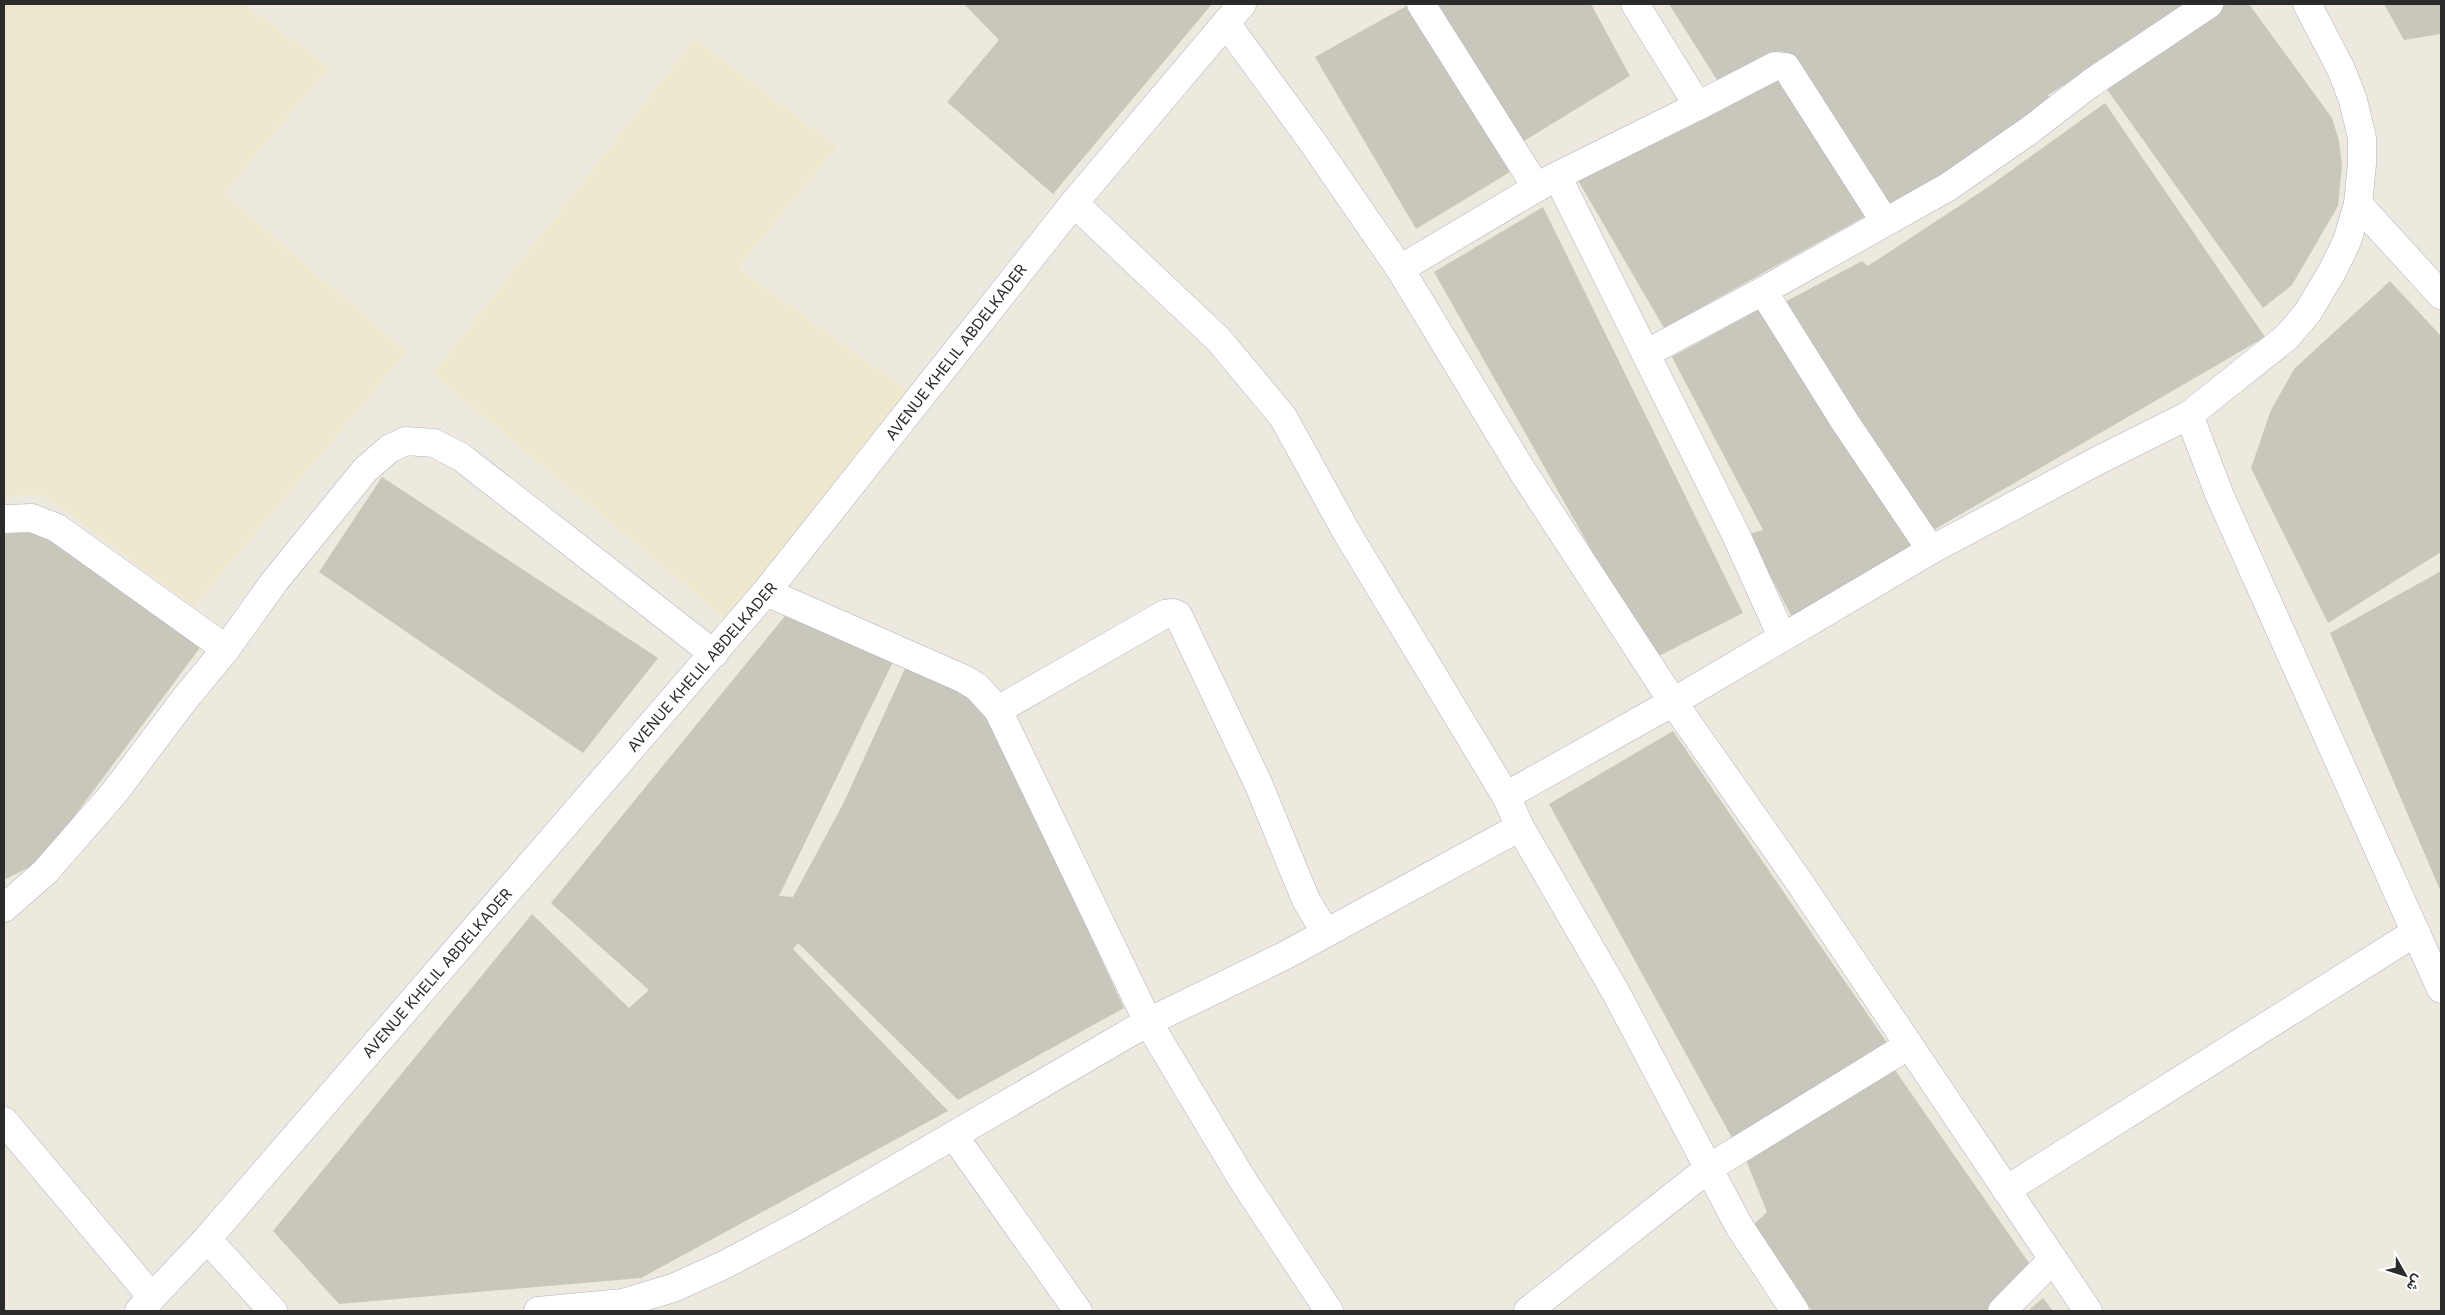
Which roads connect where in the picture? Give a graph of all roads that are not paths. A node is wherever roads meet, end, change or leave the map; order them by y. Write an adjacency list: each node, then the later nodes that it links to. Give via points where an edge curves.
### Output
1 (1421, 4): 7 (street)
2 (1635, 4): 6 (street)
3 (2209, 4): 10 (street, via 2091,83 1948,186)
4 (2307, 4): 9 (street, via 2341,69 2353,100 2362,138)
5 (1234, 13): 8 (street, AVENUE KHELIL ABDELKADER); 11 (street, via 1309,138)
6 (1698, 106): 7 (street); 10 (street, via 1775,66 1786,67)
7 (1547, 182): 11 (street); 14 (street)
8 (1074, 202): 18 (street, AVENUE KHELIL ABDELKADER); 24 (street, via 1219,340 1283,417 1347,533)
9 (2358, 204): 13 (street); 15 (street, via 2347,241 2308,312 2287,337)
10 (1885, 222): 12 (street)
11 (1400, 269): 22 (street, via 1524,472)
12 (1764, 291): 14 (street); 17 (street, via 1845,422)
13 (2441, 294)
14 (1647, 353): 19 (street)
15 (2189, 415): 17 (street); 28 (street, via 2220,496)
16 (4, 520): 20 (street, via 32,518 57,528)
17 (1931, 550): 19 (street)
18 (766, 592): 21 (street, AVENUE KHELIL ABDELKADER); 23 (street, via 964,679 977,686)
19 (1782, 637): 22 (street)
20 (226, 649): 21 (street, via 274,582 365,470 389,449 406,441 434,443 461,457); 26 (street, via 68,848)
21 (714, 654): 36 (street, AVENUE KHELIL ABDELKADER)
22 (1672, 702): 24 (street); 31 (street)
23 (998, 710): 27 (street, via 1165,614 1178,615 1258,783 1306,900); 30 (street)
24 (1506, 796): 25 (street)
25 (1520, 827): 27 (street); 34 (street, via 1615,991)
26 (4, 908)
27 (1326, 933): 30 (street)
28 (2428, 949): 29 (street); 35 (street)
29 (2441, 989)
30 (1148, 1022): 33 (street); 42 (street, via 1242,1179)
31 (1909, 1045): 34 (street); 35 (street)
32 (4, 1121): 38 (street)
33 (954, 1136): 40 (street, via 803,1223 673,1288 623,1302); 41 (street)
34 (1709, 1168): 43 (street); 44 (street, via 1739,1226)
35 (2006, 1190): 37 (street)
36 (207, 1239): 38 (street, AVENUE KHELIL ABDELKADER); 39 (street)
37 (2053, 1260): 45 (street); 46 (street)
38 (145, 1304)
39 (273, 1311)
40 (538, 1311)
41 (1078, 1311)
42 (1329, 1311)
43 (1528, 1311)
44 (1795, 1311)
45 (2002, 1311)
46 (2088, 1311)

